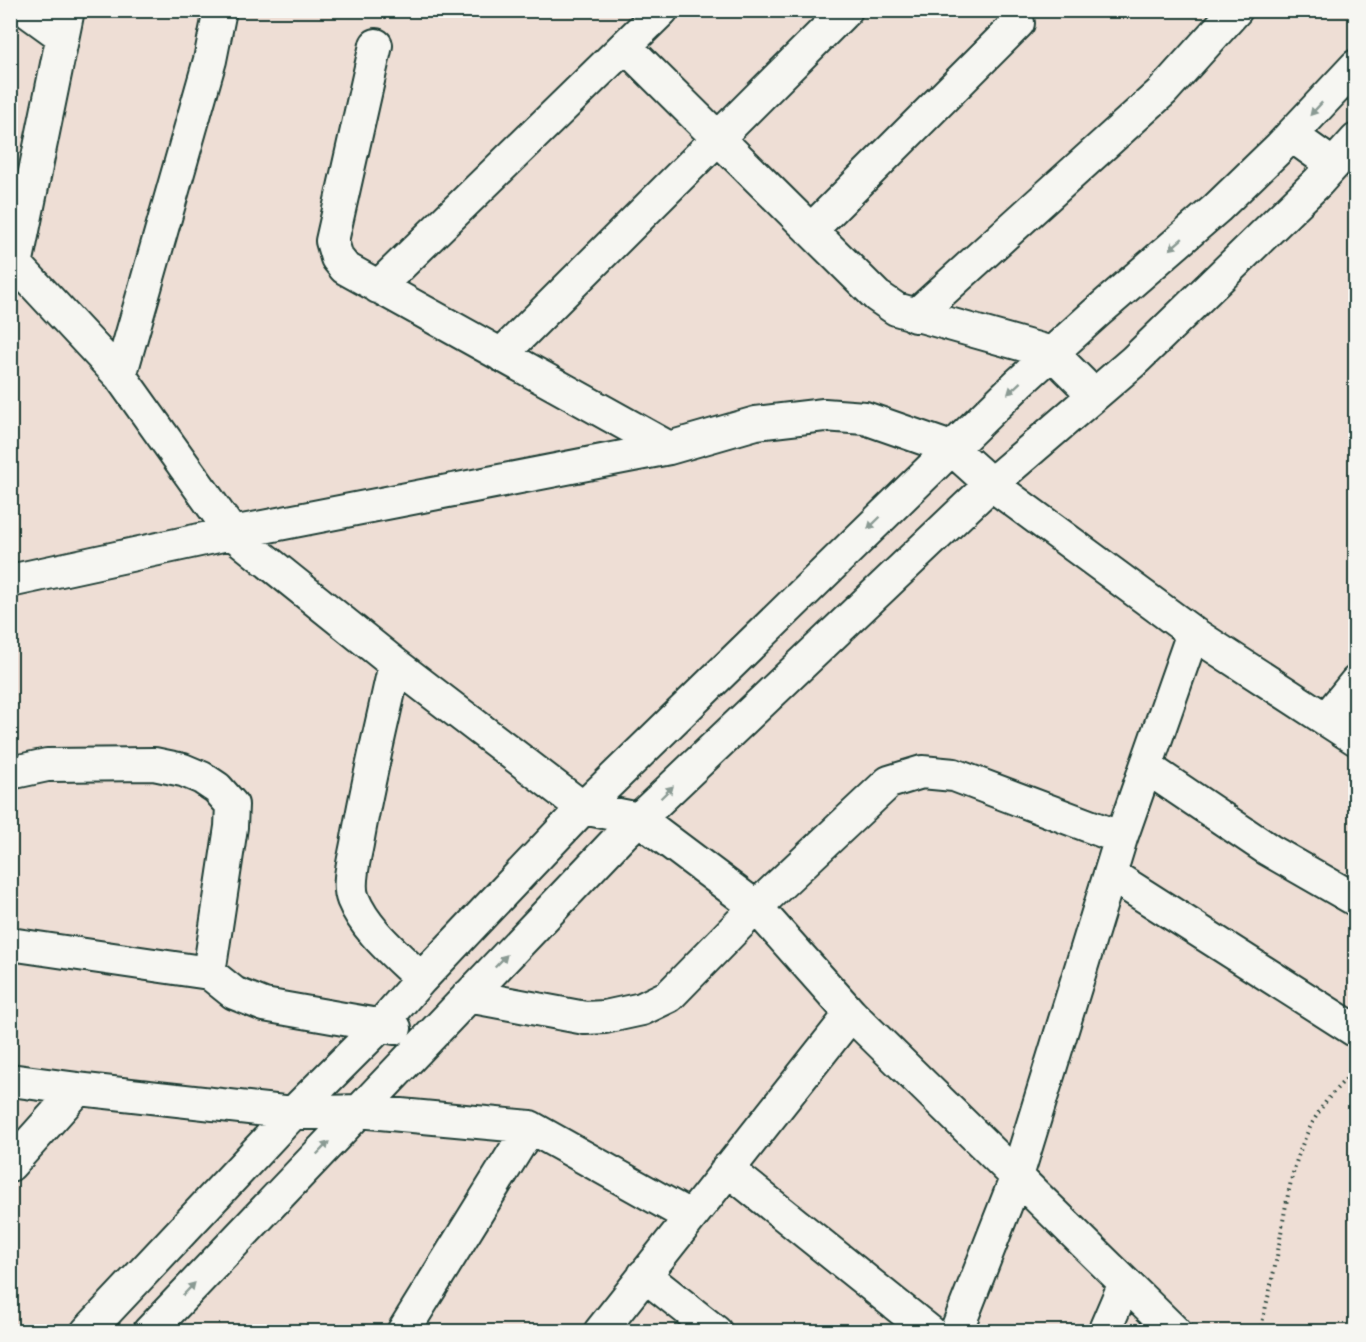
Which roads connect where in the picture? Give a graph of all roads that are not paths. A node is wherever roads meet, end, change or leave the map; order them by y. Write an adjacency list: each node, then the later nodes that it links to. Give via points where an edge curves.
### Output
1 (26, 10): 6 (street)
2 (220, 10): 21 (street, via 210,60)
3 (662, 10): 9 (street)
4 (846, 10): 12 (street)
5 (1236, 10): 18 (street, via 1163,91)
6 (65, 23): 16 (street)
7 (1018, 23): 15 (street)
8 (376, 45): 17 (street, via 332,241 345,268)
9 (625, 46): 12 (street); 17 (street)
10 (1356, 66): 11 (street, one-way to 11)
11 (1291, 135): 14 (street); 19 (street, one-way to 19, via 1217,208)
12 (718, 138): 15 (street); 20 (street)
13 (1356, 140): 14 (street)
14 (1333, 165): 22 (street, via 1134,361)
15 (811, 230): 18 (street, via 877,296)
16 (13, 261): 21 (street)
17 (378, 287): 20 (street)
18 (915, 316): 19 (street)
19 (1052, 353): 22 (street); 24 (street, one-way to 24)
20 (501, 355): 23 (street)
21 (120, 376): 26 (street)
22 (1094, 395): 25 (street)
23 (669, 448): 24 (street, via 756,423 824,415 865,418); 26 (street)
24 (951, 448): 25 (street); 35 (street, one-way to 35)
25 (991, 484): 28 (street); 36 (street, one-way to 25)
26 (232, 533): 27 (street); 29 (street)
27 (10, 581)
28 (1193, 633): 31 (street); 33 (street)
29 (395, 664): 35 (street); 43 (street, via 364,801 351,896 375,934)
30 (1356, 682): 31 (street)
31 (1326, 719): 32 (street)
32 (1356, 739)
33 (1146, 767): 37 (street); 39 (street, via 1269,850)
34 (10, 773): 42 (street, via 47,765 154,764 183,770 218,788 232,805 231,827)
35 (583, 808): 36 (street); 43 (street)
36 (639, 819): 40 (street); 44 (street, one-way to 36)
37 (1121, 838): 38 (street); 40 (street, via 954,775 922,772 888,782)
38 (1110, 874): 47 (street); 56 (street)
39 (1356, 900)
40 (756, 906): 44 (street, via 669,996 642,1009 585,1018); 45 (street)
41 (10, 944): 42 (street)
42 (209, 973): 46 (street, via 234,993 264,1005)
43 (421, 979): 46 (street)
44 (468, 996): 48 (street)
45 (850, 1014): 55 (street); 56 (street)
46 (380, 1026): 48 (street); 52 (street)
47 (1356, 1031)
48 (432, 1034): 51 (street)
49 (10, 1080): 50 (street)
50 (78, 1089): 52 (street); 54 (street)
51 (358, 1111): 52 (street); 53 (street); 61 (street, one-way to 51)
52 (293, 1113): 60 (street)
53 (530, 1126): 57 (street); 62 (street)
54 (10, 1165)
55 (727, 1168): 57 (street); 65 (street)
56 (1017, 1176): 59 (street); 66 (street)
57 (689, 1216): 58 (street)
58 (644, 1275): 63 (street); 64 (street)
59 (1125, 1283): 67 (street); 68 (street)
60 (87, 1332)
61 (149, 1332)
62 (403, 1332)
63 (600, 1332)
64 (716, 1332)
65 (930, 1332)
66 (956, 1332)
67 (1104, 1332)
68 (1175, 1332)

